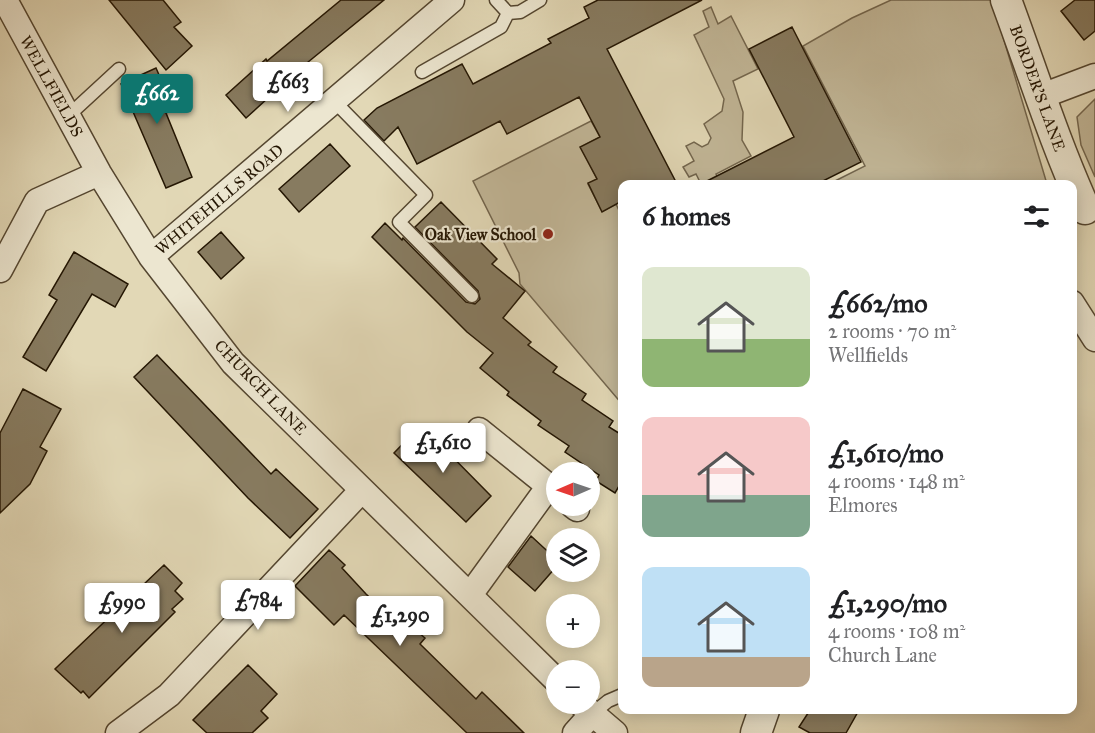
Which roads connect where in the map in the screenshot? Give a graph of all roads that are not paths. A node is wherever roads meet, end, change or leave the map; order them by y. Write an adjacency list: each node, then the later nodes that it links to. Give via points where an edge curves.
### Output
1 (5, 0): 12 (street, WELLFIELDS)
2 (452, 0): 11 (street, WHITEHILLS ROAD)
3 (496, 0): 6 (lane)
4 (540, 0): 6 (lane, via 520,12)
5 (1006, 0): 10 (street, BORDER'S LANE)
6 (508, 12): 8 (lane, via 501,27)
7 (118, 69): 12 (lane)
8 (422, 72)
9 (1095, 76): 10 (street)
10 (1042, 96): 14 (street, BORDER'S LANE)
11 (334, 101): 17 (street, WHITEHILLS ROAD); 19 (lane, via 426,195 399,222)
12 (68, 116): 13 (street, WELLFIELDS)
13 (99, 173): 17 (street, CHURCH LANE); 18 (street, via 37,201)
14 (1071, 180)
15 (1077, 198): 16 (street, BORDER'S LANE)
16 (1084, 217)
17 (151, 257): 24 (street, CHURCH LANE, via 233,363)
18 (0, 270)
19 (472, 296)
20 (1077, 311): 21 (street)
21 (1095, 339)
22 (479, 430): 23 (street)
23 (546, 483)
24 (362, 490): 26 (street, CHURCH LANE); 33 (street, via 169,695)
25 (546, 498): 26 (street)
26 (470, 595): 27 (street, CHURCH LANE)
27 (546, 670)
28 (618, 697): 29 (lane)
29 (600, 704)
30 (584, 714): 34 (street)
31 (593, 714): 35 (street)
32 (763, 714): 36 (street)
33 (118, 733)
34 (575, 733)
35 (615, 733)
36 (756, 733)

